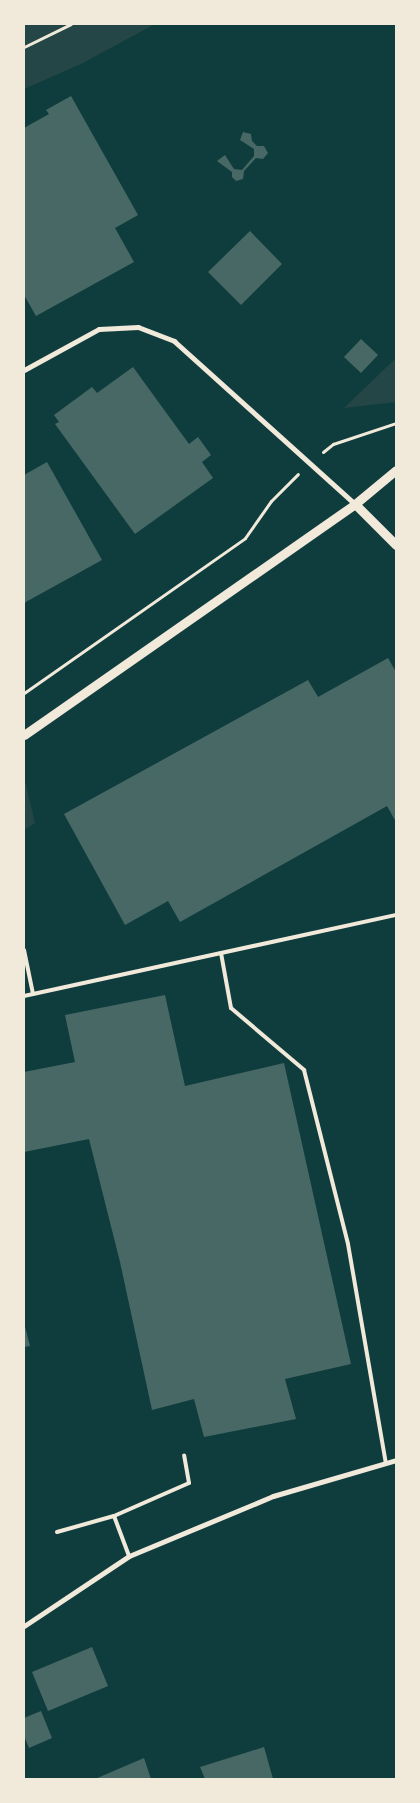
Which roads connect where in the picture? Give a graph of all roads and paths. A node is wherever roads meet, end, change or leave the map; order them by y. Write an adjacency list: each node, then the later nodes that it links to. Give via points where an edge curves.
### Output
1 (71, 24): 2 (path)
2 (24, 46)
3 (24, 370): 5 (street, via 99,329 138,327 174,341)
4 (396, 422): 5 (path, via 334,444)
5 (310, 462): 7 (street); 9 (path, via 271,501 245,538)
6 (396, 470): 7 (street)
7 (355, 504): 8 (street); 10 (street)
8 (396, 545)
9 (24, 693)
10 (24, 735)
11 (396, 915): 13 (lane)
12 (24, 950): 14 (lane)
13 (221, 953): 14 (lane); 18 (lane, via 231,1008 304,1070 348,1244)
14 (34, 994): 15 (lane)
15 (24, 996)
16 (184, 1455): 19 (lane, via 189,1483)
17 (396, 1460): 18 (street)
18 (386, 1463): 21 (street, via 273,1496)
19 (114, 1516): 20 (lane); 21 (lane)
20 (57, 1532)
21 (129, 1556): 22 (street)
22 (24, 1626)

